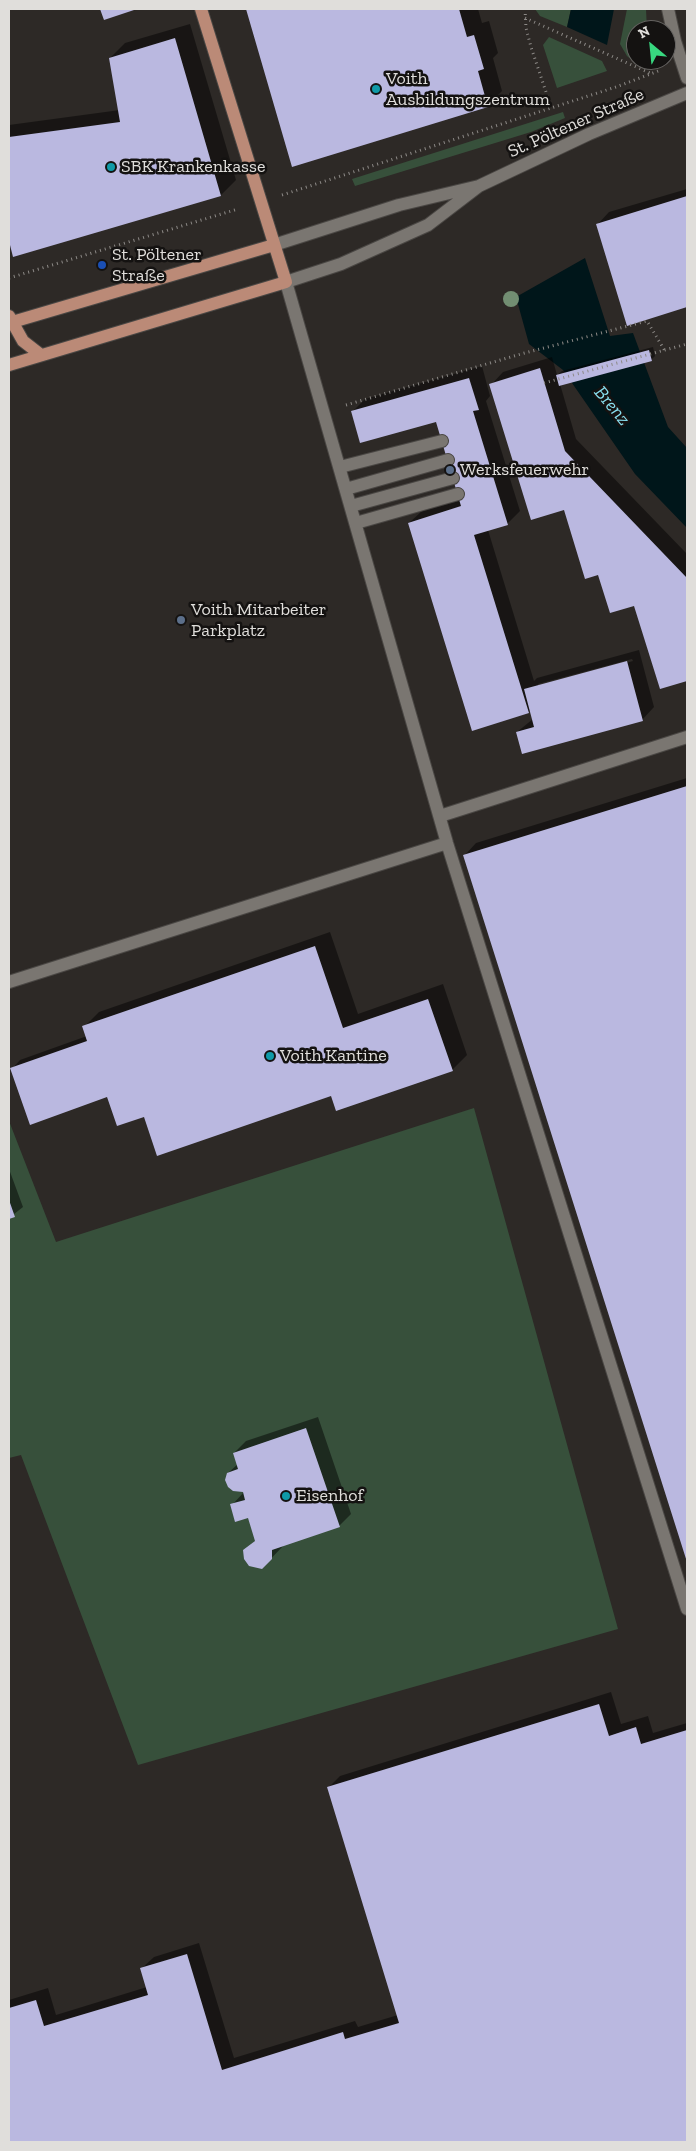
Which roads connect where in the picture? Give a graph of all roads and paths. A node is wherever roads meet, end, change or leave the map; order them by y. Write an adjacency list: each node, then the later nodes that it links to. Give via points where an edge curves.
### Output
1 (201, 9): 10 (main road)
2 (525, 9): 4 (path)
3 (668, 9): 5 (street)
4 (525, 18): 6 (path); 6 (path, via 551,106)
5 (682, 62): 6 (path); 7 (street)
6 (650, 74)
7 (687, 78)
8 (687, 93): 9 (street, St. Pöltener Straße, via 589,134)
9 (479, 186): 10 (street, St. Pöltener Straße, via 399,204); 11 (street, St. Pöltener Straße, via 428,225 341,264)
10 (274, 245): 11 (main road); 12 (main road, St. Pöltener Straße)
11 (286, 282): 15 (main road, St. Pöltener Straße); 18 (street)
12 (10, 321): 15 (main road, via 23,341)
13 (687, 344): 14 (path)
14 (665, 351): 17 (path); 18 (path, via 647,321 520,354)
15 (41, 356): 16 (main road, St. Pöltener Straße)
16 (9, 365)
17 (544, 383)
18 (324, 412): 21 (street)
19 (442, 441): 21 (street)
20 (448, 460): 23 (street)
21 (340, 467): 23 (street)
22 (453, 478): 25 (street)
23 (346, 488): 25 (street)
24 (458, 494): 26 (street)
25 (351, 506): 26 (street)
26 (356, 523): 28 (street)
27 (687, 738): 28 (street)
28 (440, 816): 29 (street)
29 (447, 843): 30 (street); 31 (street)
30 (9, 982)
31 (687, 1609)

